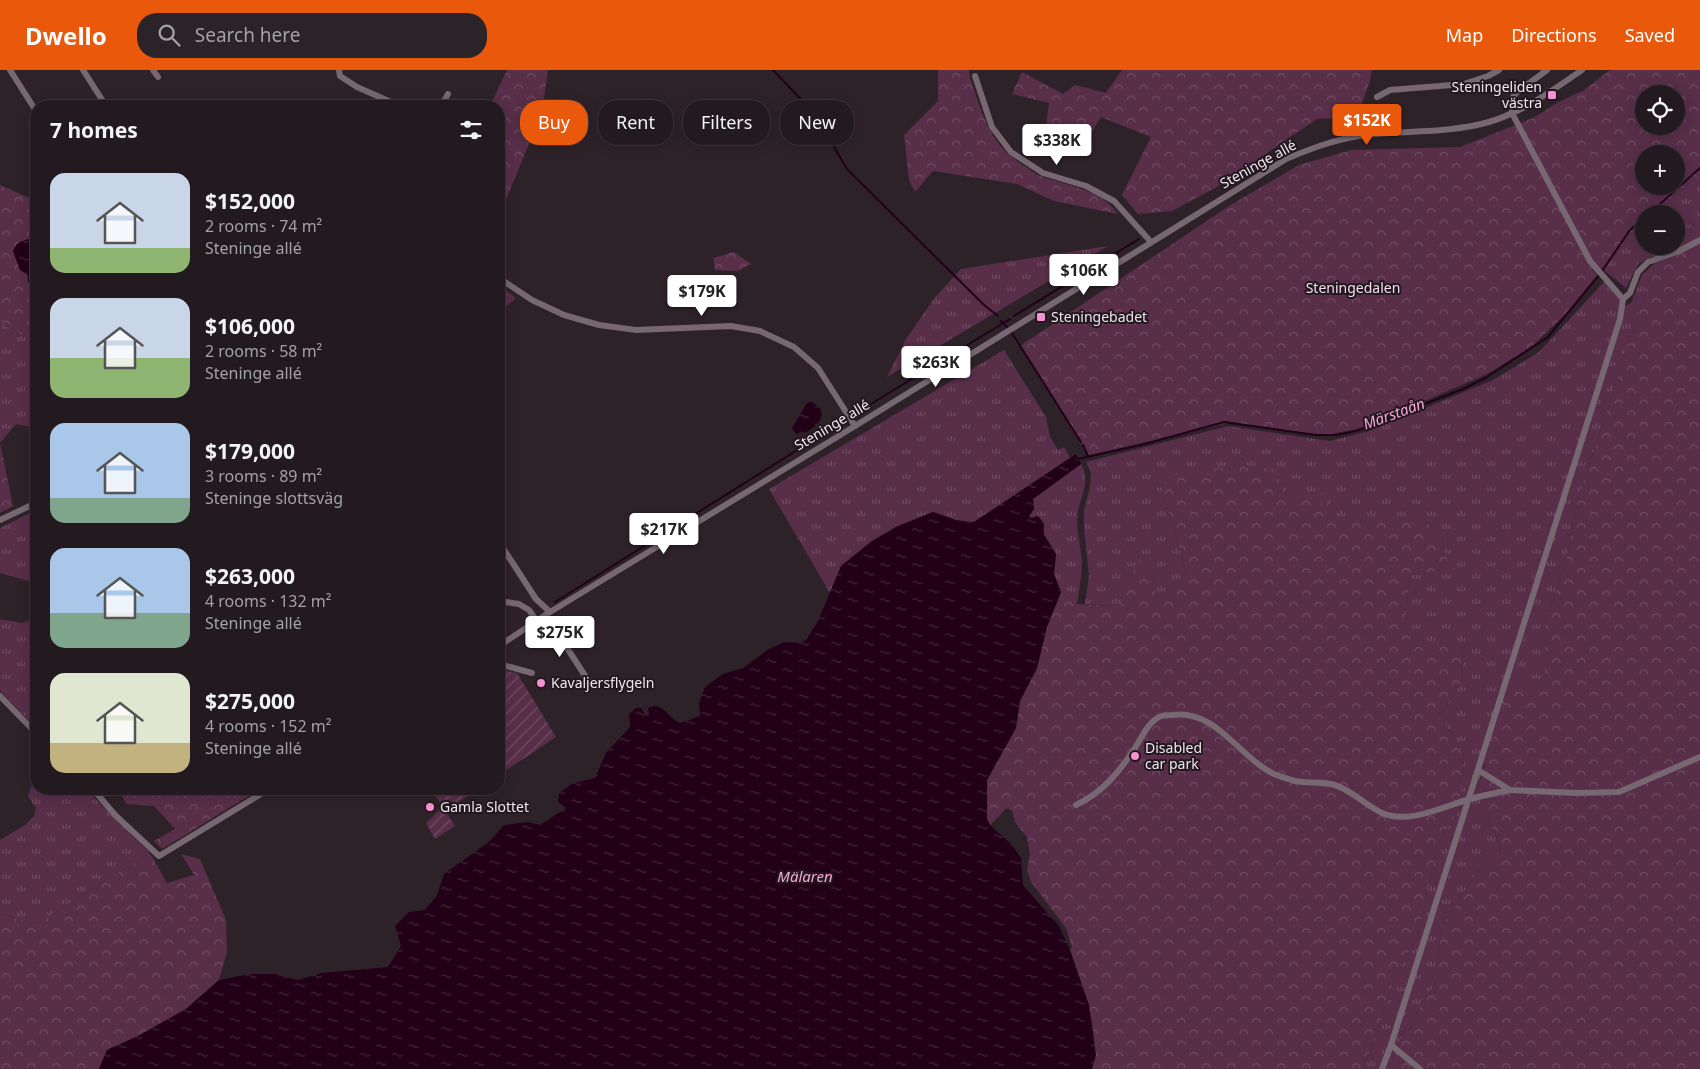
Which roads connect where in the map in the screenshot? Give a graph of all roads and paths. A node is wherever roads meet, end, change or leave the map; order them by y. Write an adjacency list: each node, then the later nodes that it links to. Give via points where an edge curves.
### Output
1 (10, 70): 15 (street)
2 (83, 70): 12 (street)
3 (153, 70): 9 (street)
4 (339, 70): 13 (street, via 340,76)
5 (1499, 70): 11 (street, via 1464,84 1390,90)
6 (1547, 70): 16 (street, via 1516,93)
7 (1582, 70): 16 (street, Steninge allé, via 1548,94)
8 (975, 76): 18 (street, via 992,127 1011,152 1042,172 1086,186 1114,201)
9 (158, 77)
10 (448, 94): 14 (street)
11 (1377, 97)
12 (102, 100)
13 (387, 100)
14 (444, 100)
15 (30, 102)
16 (1512, 113): 18 (street, Steninge allé, via 1460,128 1359,136 1321,145 1286,159); 20 (street, via 1594,267)
17 (1700, 240): 20 (street, via 1648,262 1638,272 1630,293)
18 (1151, 242): 21 (street, Steninge allé)
19 (505, 282): 21 (street, via 532,300 564,315 599,325 636,330 731,326 760,331 794,347 818,368)
20 (1624, 299): 35 (street)
21 (855, 426): 26 (street, Steninge allé)
22 (30, 506): 23 (street)
23 (0, 520)
24 (505, 551): 26 (street, via 536,599)
25 (505, 601): 27 (street, via 529,610)
26 (550, 612): 27 (street, Steninge allé)
27 (537, 621): 28 (street, Steninge allé); 31 (street, via 550,625 558,634)
28 (505, 642)
29 (505, 666): 30 (street)
30 (532, 673)
31 (591, 685)
32 (0, 696): 33 (street)
33 (30, 727)
34 (1700, 758): 36 (street, via 1619,792)
35 (1478, 770): 36 (street); 39 (street)
36 (1510, 790): 39 (street)
37 (98, 795): 38 (street, via 159,856)
38 (259, 795)
39 (1468, 799): 40 (street, via 1434,812 1408,817 1383,814 1341,787 1296,781 1270,772 1214,725 1195,716 1180,714 1161,716 1148,727 1133,752 1102,790); 41 (street)
40 (1076, 805)
41 (1391, 1045): 42 (street); 43 (street)
42 (1382, 1069)
43 (1420, 1069)

